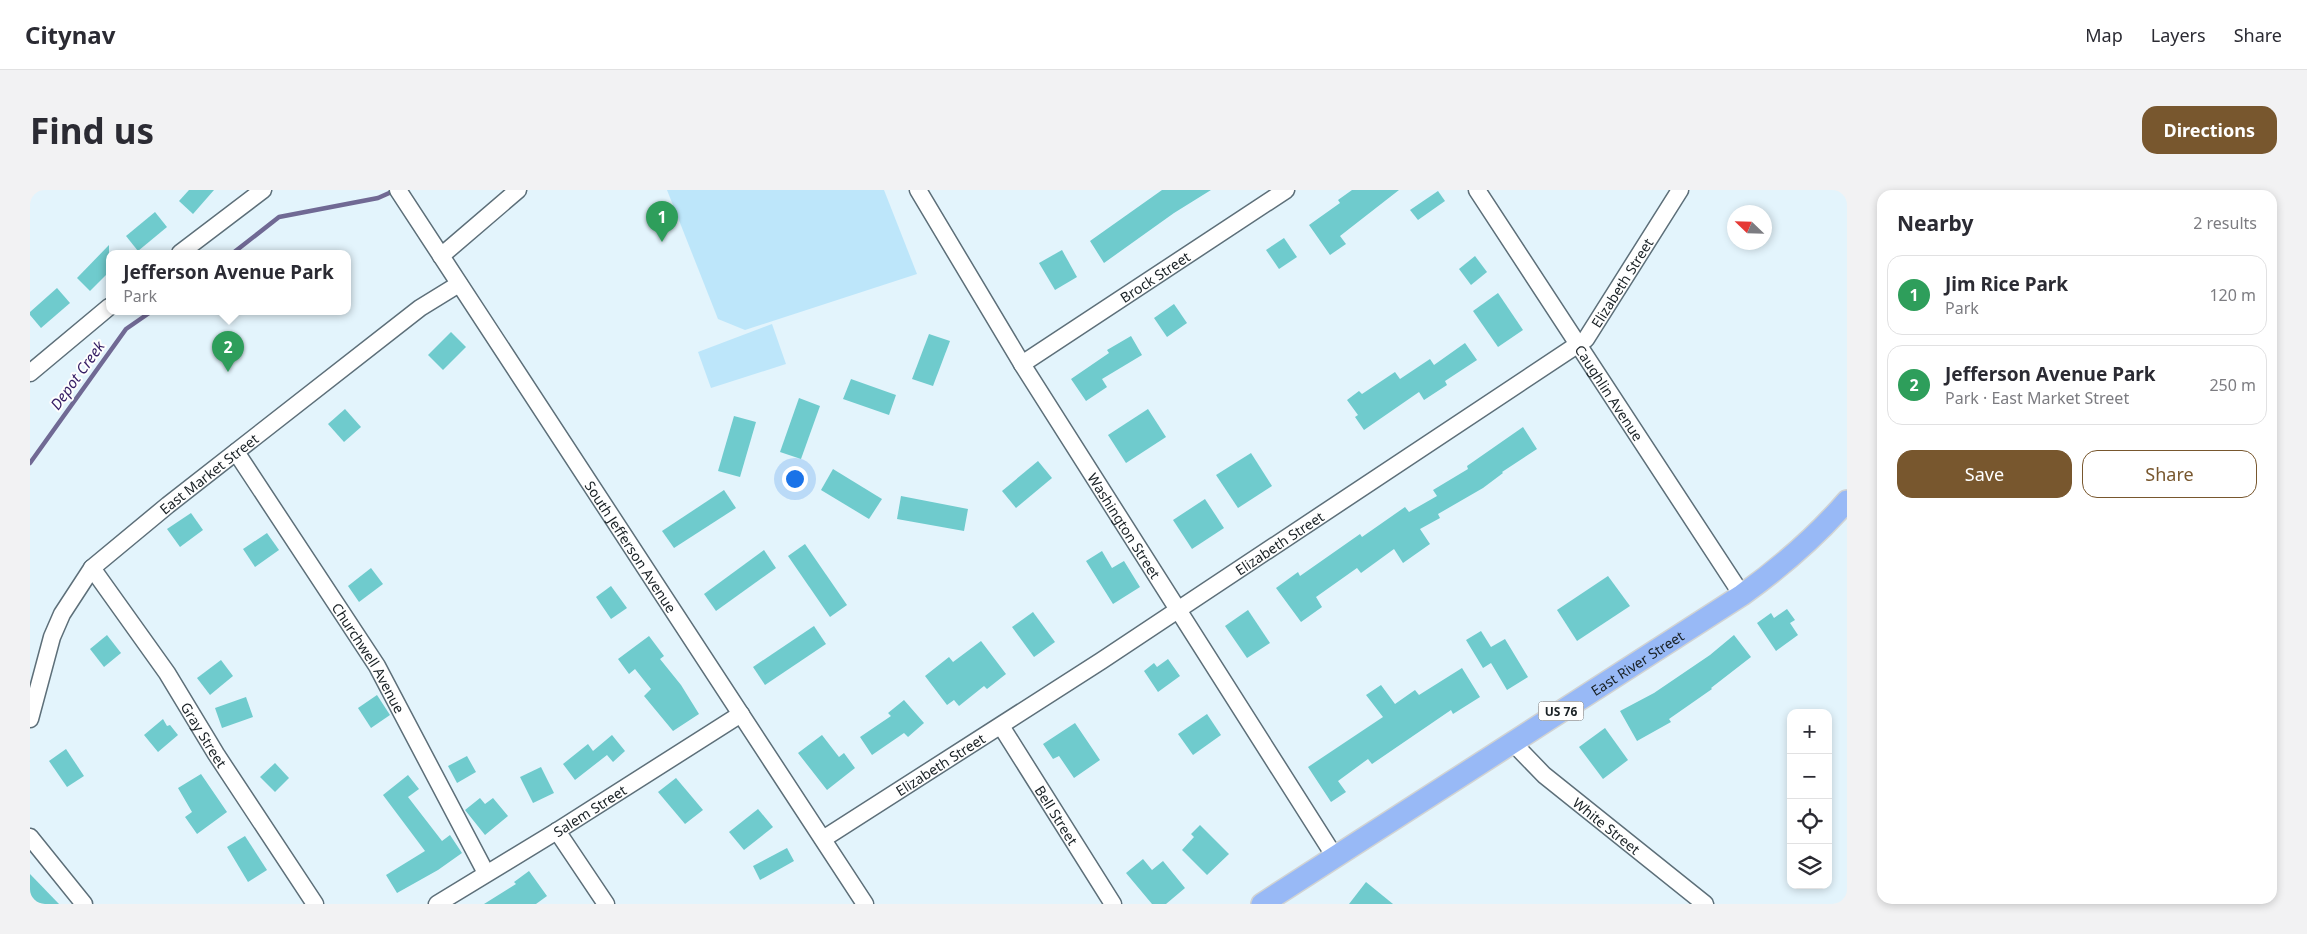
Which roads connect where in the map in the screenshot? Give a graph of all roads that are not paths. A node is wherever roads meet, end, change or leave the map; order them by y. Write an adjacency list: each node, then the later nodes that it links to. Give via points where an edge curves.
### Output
1 (263, 190): 8 (street)
2 (518, 190): 9 (street)
3 (918, 190): 13 (street, Washington Street)
4 (1286, 190): 13 (street, Brock Street)
5 (1477, 190): 12 (street, Caughlin Avenue)
6 (1680, 190): 12 (street, Elizabeth Street, via 1586,338)
7 (399, 193): 9 (street, South Jefferson Avenue)
8 (184, 250)
9 (441, 256): 10 (street, South Jefferson Avenue)
10 (459, 284): 15 (street, East Market Street, via 420,308); 20 (street, South Jefferson Avenue)
11 (106, 309): 14 (street)
12 (1577, 345): 18 (street, Caughlin Avenue); 19 (street, Elizabeth Street)
13 (1022, 364): 19 (street, Washington Street)
14 (30, 372)
15 (236, 452): 17 (street, East Market Street); 28 (street, Churchwell Avenue, via 377,666)
16 (1847, 501): 18 (main road, East River Street / US 76, via 1808,544)
17 (92, 568): 21 (street, East Market Street, via 62,614 52,637); 30 (street, Gray Street, via 167,673)
18 (1742, 595): 23 (main road, East River Street / US 76)
19 (1178, 610): 22 (street, Elizabeth Street); 27 (street, Washington Street)
20 (742, 714): 24 (street, Salem Street); 26 (street, South Jefferson Avenue)
21 (30, 719)
22 (1001, 726): 26 (street, Elizabeth Street); 34 (street, Bell Street)
23 (1513, 743): 27 (main road, East River Street / US 76); 36 (street, White Street, via 1544,775)
24 (557, 831): 28 (street, Salem Street); 32 (street)
25 (30, 837): 29 (street)
26 (823, 839): 33 (street, South Jefferson Avenue)
27 (1335, 857): 35 (main road, East River Street / US 76)
28 (486, 873): 31 (street, Salem Street)
29 (84, 904)
30 (315, 904)
31 (436, 904)
32 (606, 904)
33 (865, 904)
34 (1113, 904)
35 (1262, 904)
36 (1705, 904)

